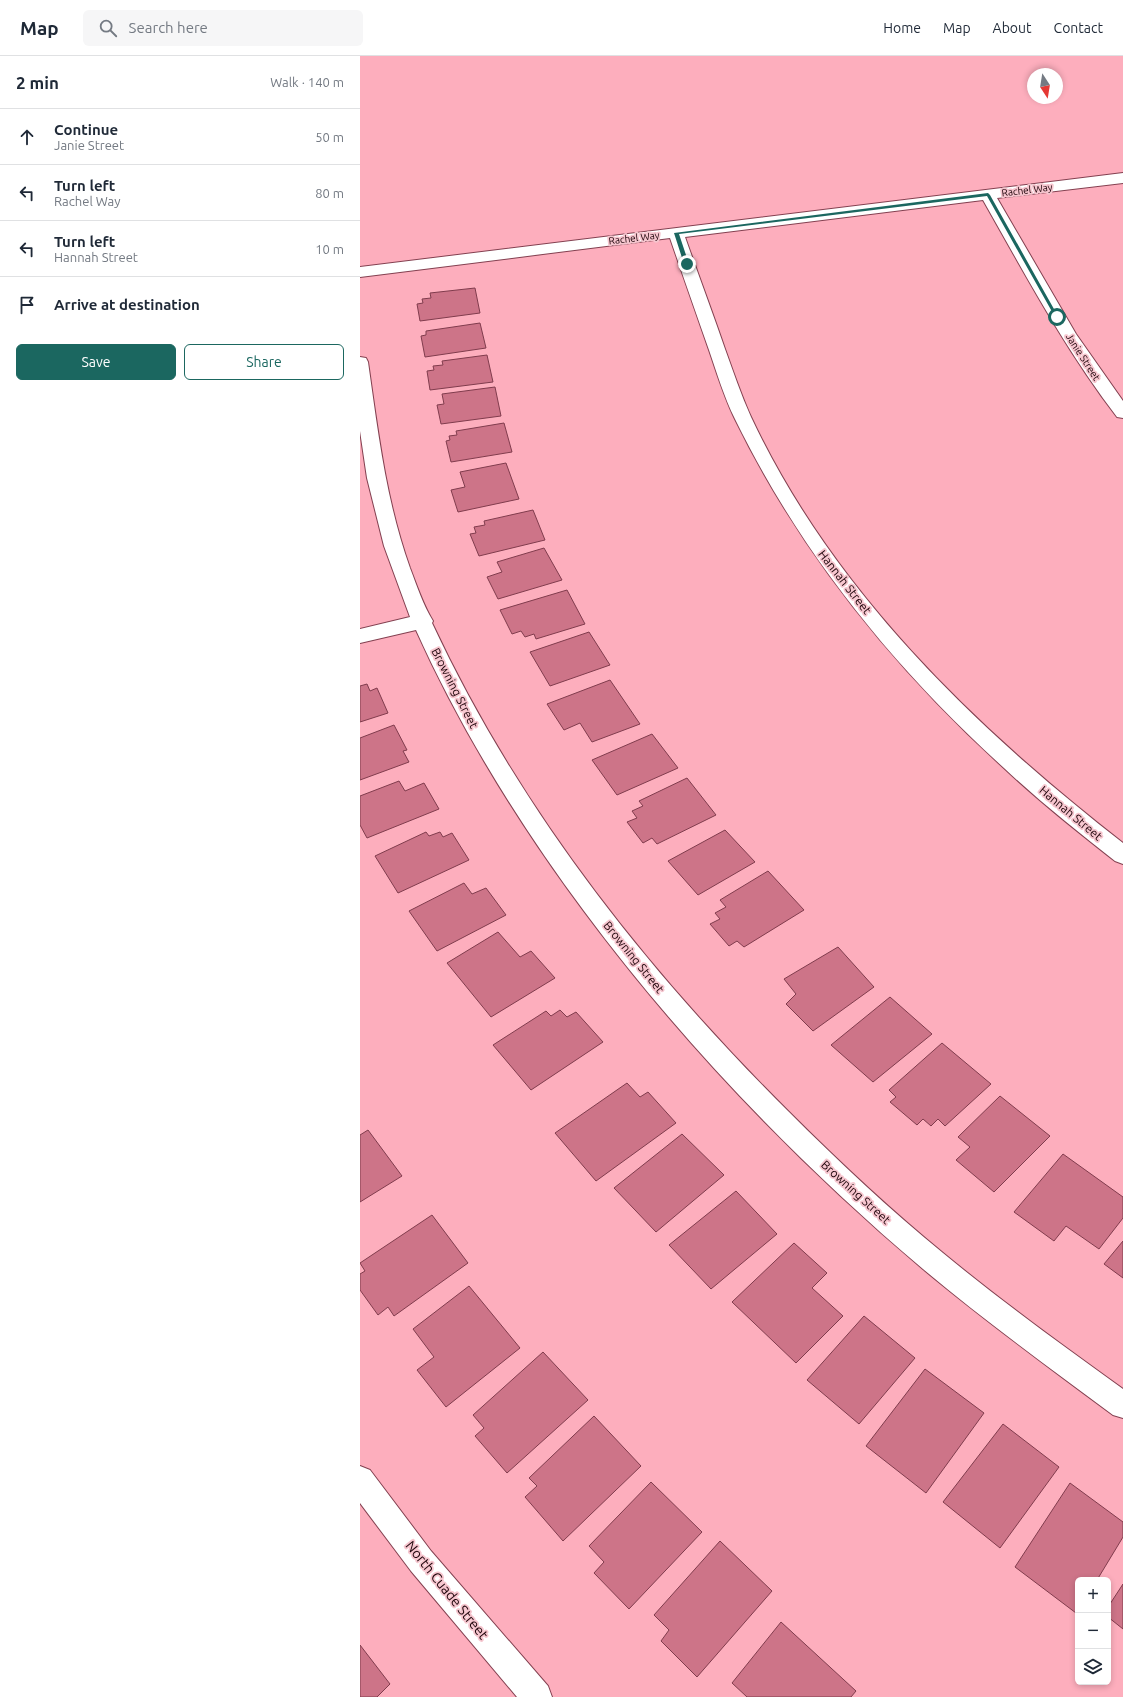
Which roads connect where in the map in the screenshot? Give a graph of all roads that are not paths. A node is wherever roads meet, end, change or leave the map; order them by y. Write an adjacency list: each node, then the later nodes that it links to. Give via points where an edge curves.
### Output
1 (1123, 178): 2 (street, Rachel Way)
2 (988, 195): 3 (street, Rachel Way); 6 (street, Janie Street, via 1071,340 1102,387)
3 (676, 233): 4 (street, Rachel Way); 9 (street, Hannah Street, via 743,417 764,460 819,549 859,602 952,706 1053,799)
4 (360, 272)
5 (360, 362): 7 (street, Browning Street, via 379,495 392,544)
6 (1123, 413)
7 (423, 621): 8 (street); 10 (street, Browning Street, via 446,673 476,729 511,788 558,858 664,995 723,1062 779,1121 908,1239 976,1296)
8 (360, 636)
9 (1123, 855)
10 (1123, 1405)
11 (360, 1480): 12 (street, North Cuade Street, via 421,1561)
12 (537, 1697)

